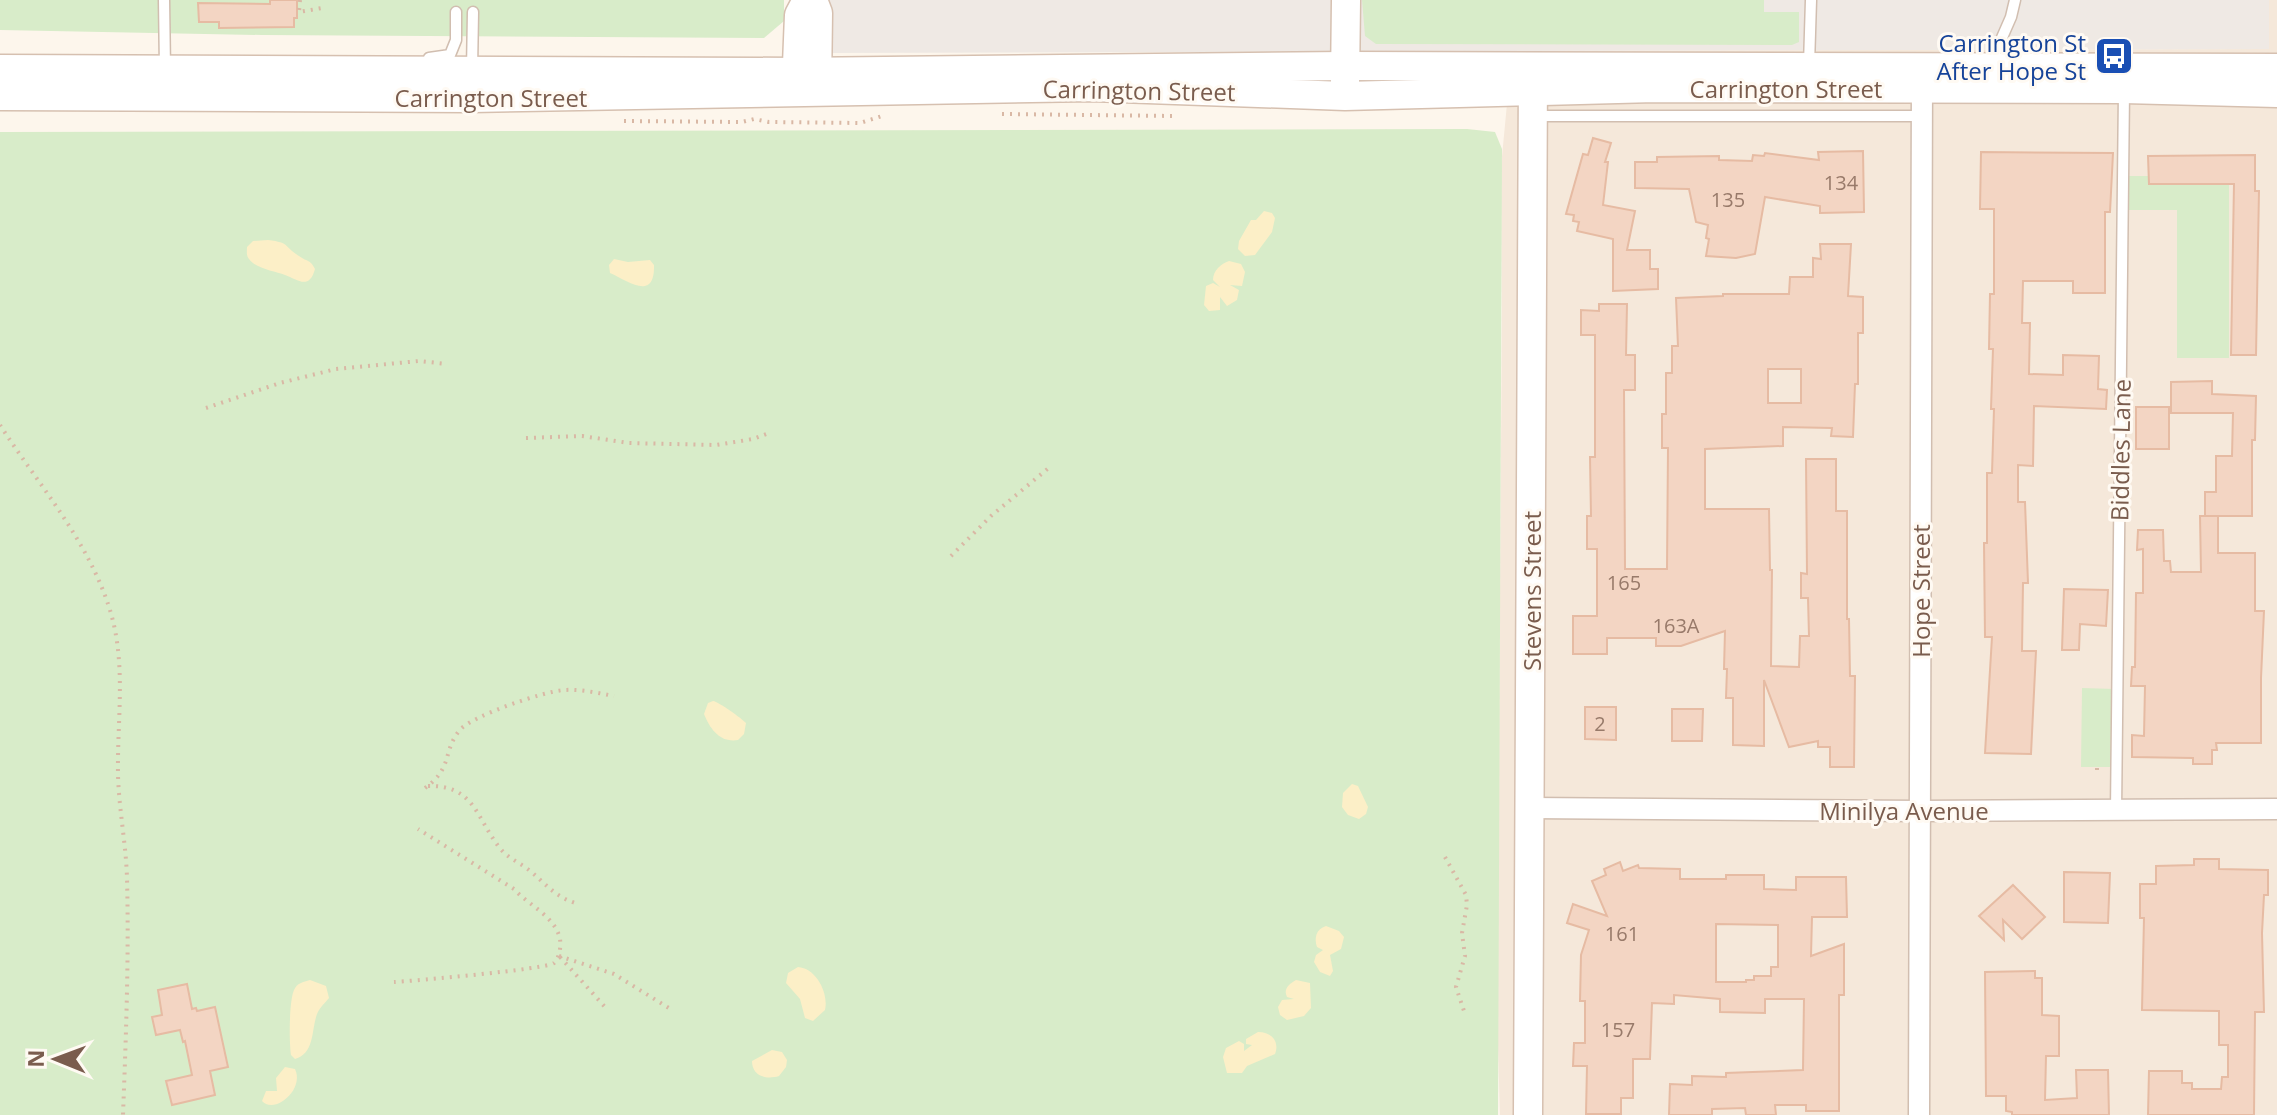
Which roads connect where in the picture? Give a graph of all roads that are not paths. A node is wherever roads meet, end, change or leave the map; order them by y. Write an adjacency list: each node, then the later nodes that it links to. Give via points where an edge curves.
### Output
1 (164, 0): 15 (lane)
2 (810, 0): 17 (main road, via 818,13)
3 (1346, 0): 10 (main road)
4 (1811, 0): 11 (lane)
5 (2015, 0): 12 (lane)
6 (456, 12): 9 (lane, via 450,55)
7 (473, 12): 18 (lane)
8 (370, 57): 16 (lane)
9 (418, 58)
10 (1345, 66): 17 (main road, Carrington Street); 20 (main road, Carrington Street); 24 (main road)
11 (1809, 67): 20 (main road, Carrington Street); 21 (main road, Carrington Street)
12 (1989, 68): 13 (main road, Carrington Street); 21 (main road, Carrington Street)
13 (2277, 68)
14 (0, 69): 15 (main road, Carrington Street)
15 (165, 71): 16 (main road, Carrington Street)
16 (334, 71): 18 (main road, Carrington Street)
17 (807, 82): 18 (main road, Carrington Street); 24 (main road, Carrington Street)
18 (472, 84): 23 (main road, Carrington Street)
19 (2124, 89): 21 (main road, Carrington Street); 22 (main road, Carrington Street); 28 (lane, Biddles Lane)
20 (1533, 91): 21 (main road, Carrington Street); 24 (main road, Carrington Street); 25 (main road, Stevens Street)
21 (1921, 91): 27 (street, Hope Street)
22 (2277, 93)
23 (0, 96)
24 (1345, 96)
25 (1530, 808): 27 (street, Minilya Avenue); 29 (main road, Stevens Street)
26 (2277, 809): 28 (street, Minilya Avenue)
27 (1920, 811): 28 (street, Minilya Avenue); 30 (street, Hope Street)
28 (2116, 811)
29 (1528, 1115)
30 (1919, 1115)

